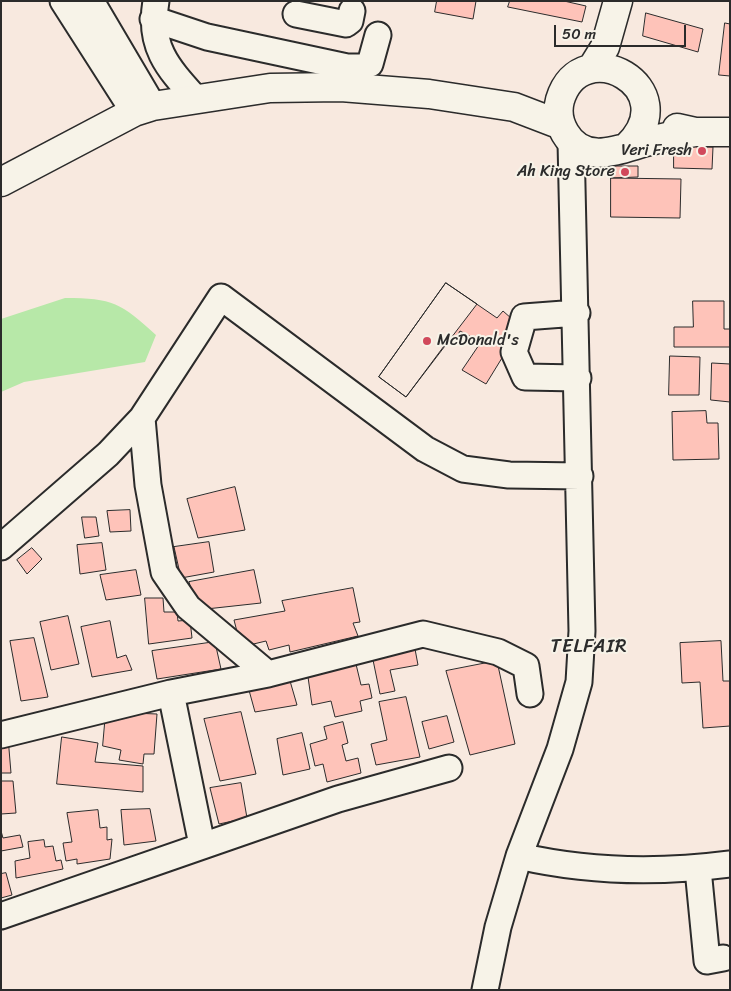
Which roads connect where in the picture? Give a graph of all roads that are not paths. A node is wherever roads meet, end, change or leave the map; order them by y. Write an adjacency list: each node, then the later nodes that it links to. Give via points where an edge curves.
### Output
1 (63, 1): 13 (street)
2 (91, 1): 13 (street)
3 (617, 8): 8 (main road, via 605,47); 9 (main road)
4 (154, 10): 7 (street, via 207,37); 11 (street, via 163,60)
5 (352, 12): 7 (street, via 346,24 299,14)
6 (378, 35): 7 (street, via 372,60 367,66 347,67)
7 (294, 56)
8 (592, 68): 9 (main road, via 614,69); 10 (main road, via 574,77)
9 (623, 73): 14 (main road, via 640,89)
10 (562, 93): 12 (main road, via 541,102); 17 (main road, via 559,109)
11 (196, 99): 12 (main road, via 270,88 341,87 429,94); 13 (main road)
12 (514, 107): 17 (main road)
13 (143, 109): 19 (main road)
14 (646, 111): 15 (main road, via 665,125); 18 (main road, via 637,137)
15 (695, 132): 16 (main road); 18 (main road)
16 (730, 132)
17 (575, 140): 18 (main road, via 604,154); 20 (street, via 572,199)
18 (627, 147)
19 (1, 182)
20 (577, 314): 21 (street); 21 (street, via 524,316 514,352 525,377)
21 (578, 378): 23 (street)
22 (142, 418): 23 (street, via 221,297 425,449 463,469 509,475); 24 (street, via 108,454); 25 (street, via 148,485 164,572 188,607)
23 (580, 476): 31 (street, via 582,631 579,682 560,749)
24 (1, 547)
25 (268, 674): 26 (street); 27 (street, via 423,634 498,652 526,666)
26 (171, 694): 28 (street); 30 (street)
27 (530, 694)
28 (1, 735)
29 (449, 768): 30 (street, via 338,799)
30 (202, 845): 34 (street)
31 (519, 856): 33 (street, via 548,863 616,870); 36 (street, via 498,927)
32 (730, 864): 33 (street)
33 (698, 869): 35 (street)
34 (1, 916)
35 (706, 961)
36 (485, 990)

